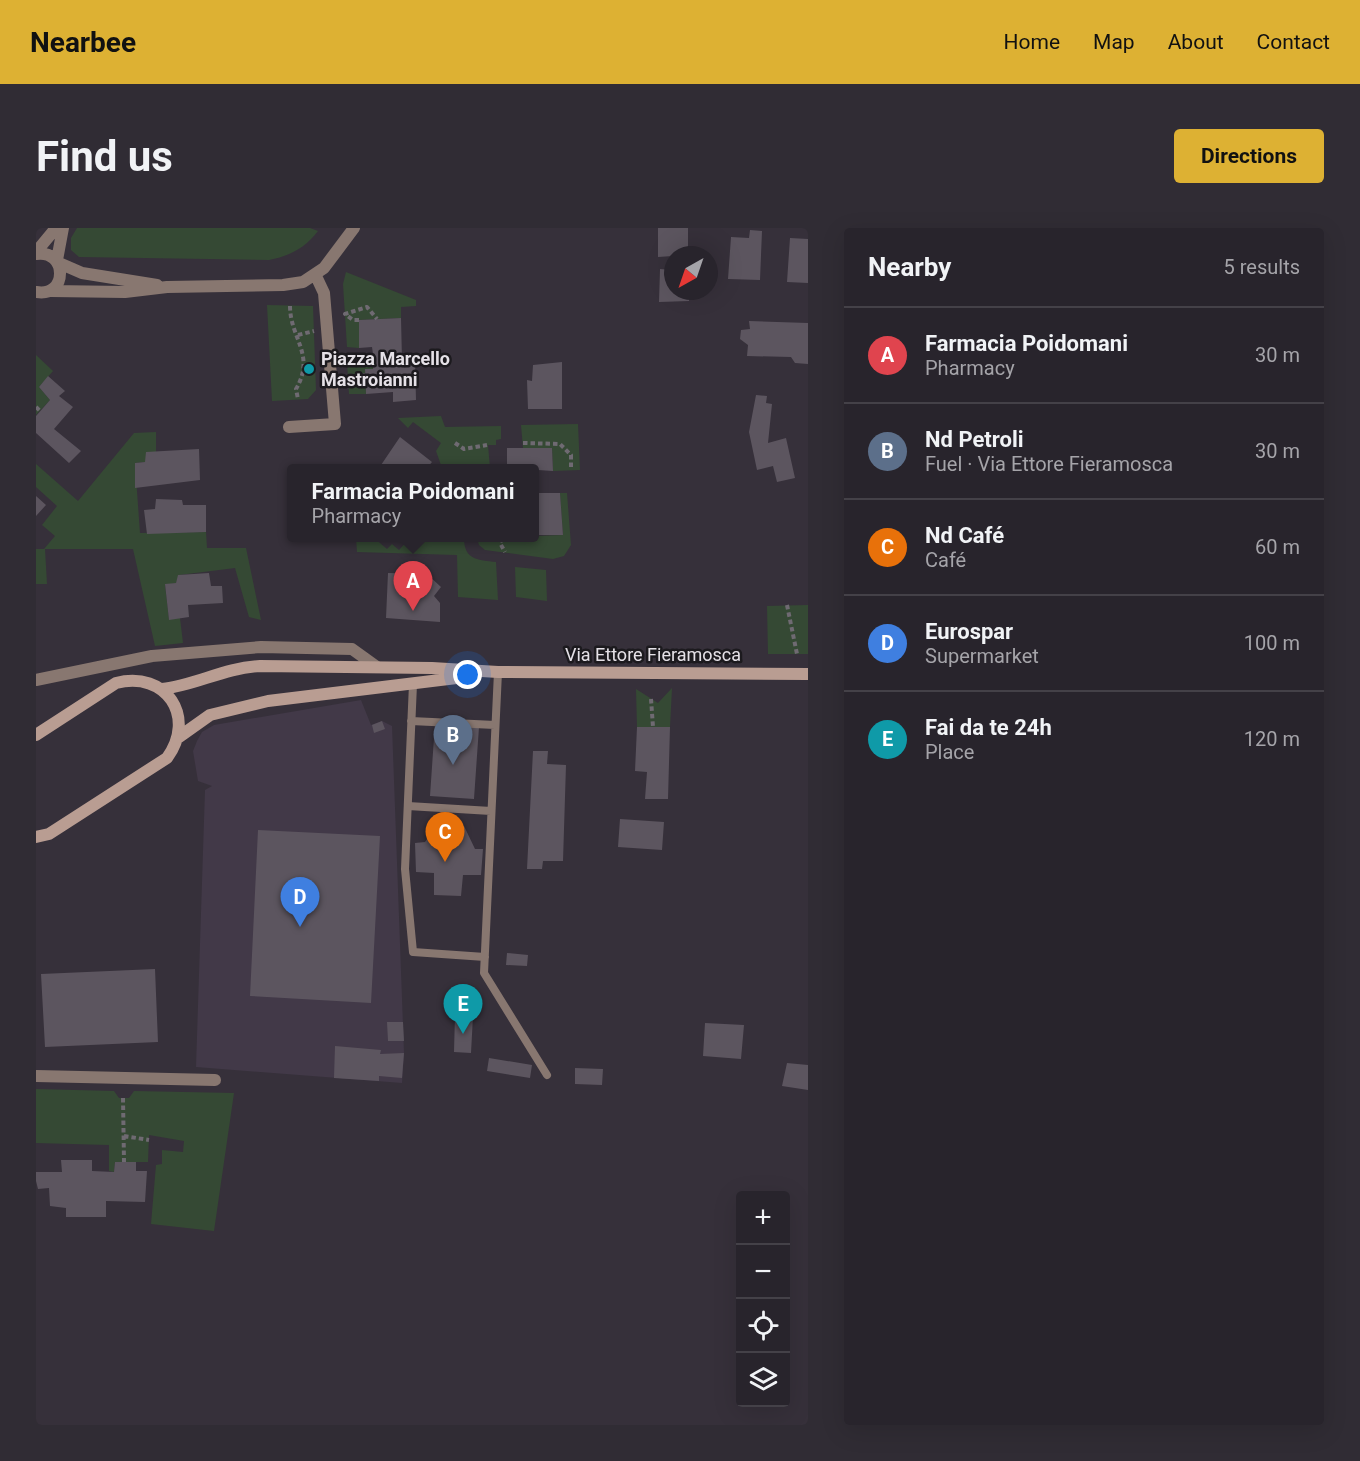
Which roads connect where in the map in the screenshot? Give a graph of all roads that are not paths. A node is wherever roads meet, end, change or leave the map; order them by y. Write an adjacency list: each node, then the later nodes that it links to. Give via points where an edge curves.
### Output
1 (56, 228): 4 (street)
2 (63, 228): 4 (street)
3 (354, 228): 5 (street)
4 (44, 254): 6 (street, via 82,273); 7 (street, via 60,279)
5 (316, 276): 6 (street, via 283,285); 9 (street, via 324,293 335,424)
6 (167, 287): 7 (street, via 125,292)
7 (45, 292): 8 (street)
8 (36, 306)
9 (289, 427)
10 (377, 667): 11 (main road); 13 (street, via 352,649 261,647 152,656); 15 (main road, via 235,667)
11 (498, 672): 12 (main road, Via Ettore Fieramosca); 14 (main road); 17 (lane)
12 (808, 674)
13 (36, 680)
14 (413, 684): 16 (lane); 19 (main road, via 268,700 210,715)
15 (162, 689): 18 (main road, via 141,680 116,683); 19 (main road, via 177,712)
16 (411, 721): 17 (lane); 20 (lane)
17 (495, 724): 21 (lane)
18 (36, 735)
19 (178, 737): 22 (main road, via 167,758 49,834)
20 (408, 806): 21 (lane); 23 (lane, via 405,869 413,952)
21 (492, 811): 23 (lane)
22 (36, 837)
23 (485, 957): 24 (lane, via 484,973)
24 (547, 1075)
25 (36, 1076): 26 (street)
26 (214, 1080)

